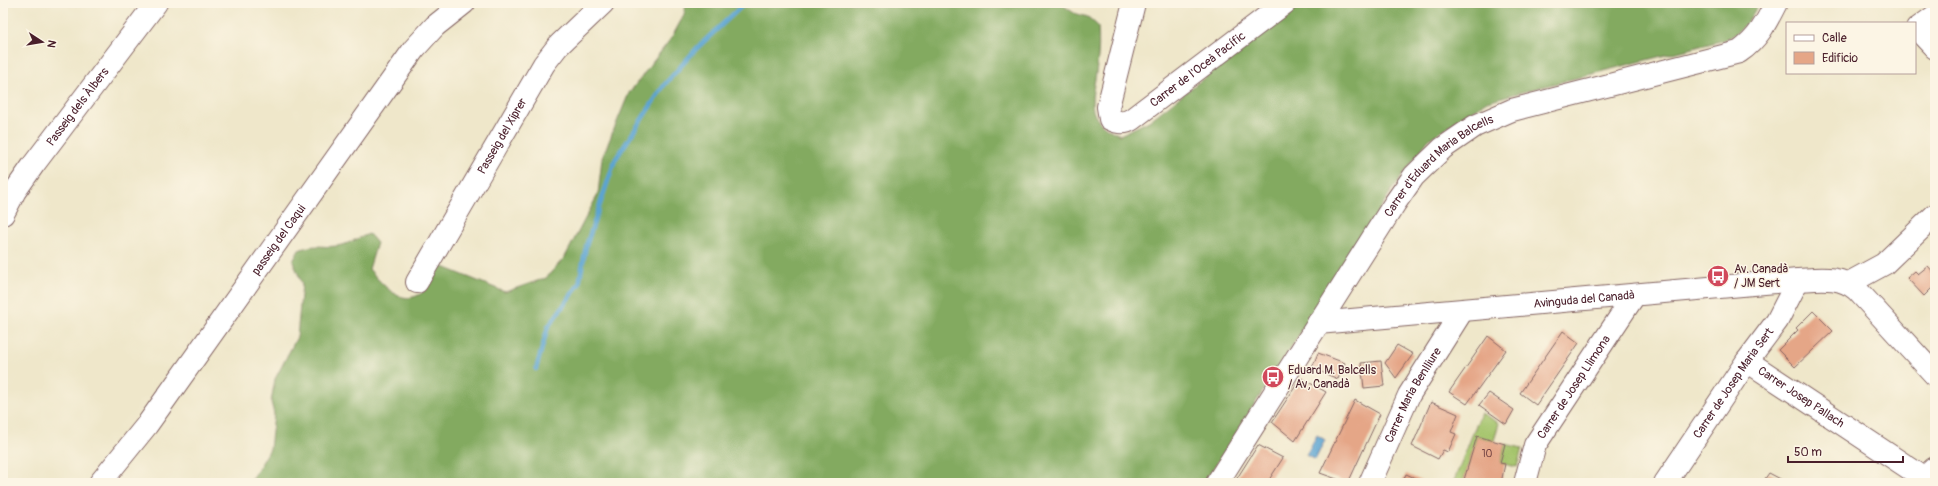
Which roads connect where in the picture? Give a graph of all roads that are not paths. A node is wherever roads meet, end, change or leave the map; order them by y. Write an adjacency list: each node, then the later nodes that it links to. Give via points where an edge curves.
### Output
1 (156, 3): 9 (street, Passeig dels Àlbers, via 34,164)
2 (464, 3): 21 (street, passeig del Caqui, via 435,26 414,49 148,425)
3 (603, 3): 13 (street, Passeig del Xiprer, via 558,46 544,64)
4 (1134, 3): 5 (street, Carrer de l'Oceà Pacífic, via 1108,107 1113,120 1127,123)
5 (1285, 3)
6 (1776, 3): 17 (street, Carrer d'Eduard Maria Balcells, via 1764,27 1750,44 1739,52 1512,110 1475,126 1443,148 1414,176)
7 (1935, 16): 8 (street, via 1917,29)
8 (1935, 48)
9 (3, 214)
10 (1935, 215): 14 (street)
11 (1935, 224): 14 (street)
12 (1798, 280): 14 (street, Avinguda del Canadà, via 1832,279); 15 (street, Avinguda del Canadà); 18 (street, Carrer de Josep Maria Sert, via 1777,321)
13 (417, 282)
14 (1856, 290): 19 (street)
15 (1634, 296): 16 (street, Avinguda del Canadà); 24 (street, Carrer de Josep Llimona, via 1535,445)
16 (1462, 311): 17 (street, Avinguda del Canadà); 23 (street, Carrer Maria Benlliure, via 1409,395)
17 (1318, 323): 22 (street, Carrer d'Eduard Maria Balcells)
18 (1747, 361): 20 (street, Carrer Josep Pallach, via 1924,478); 25 (street, Carrer de Josep Maria Sert)
19 (1935, 374)
20 (1935, 468)
21 (100, 483)
22 (1217, 483)
23 (1370, 483)
24 (1525, 483)
25 (1665, 483)

